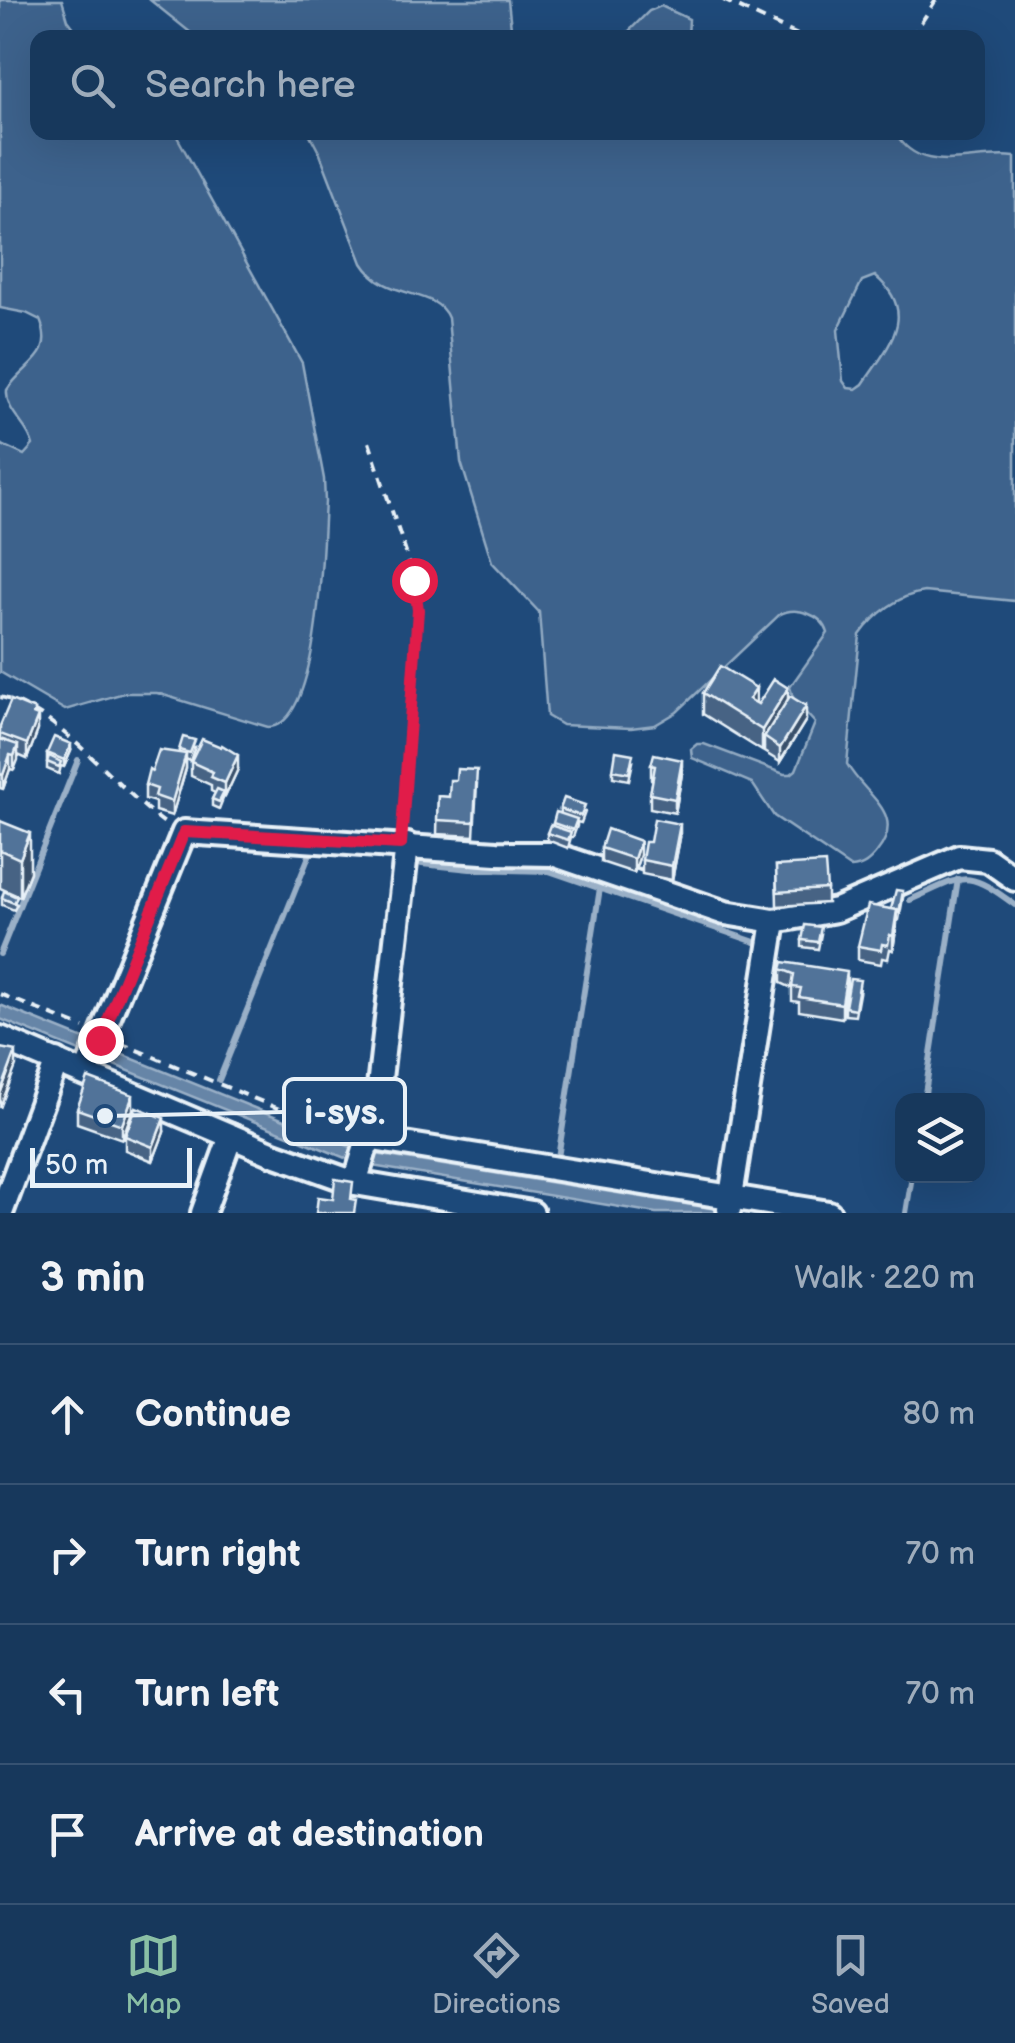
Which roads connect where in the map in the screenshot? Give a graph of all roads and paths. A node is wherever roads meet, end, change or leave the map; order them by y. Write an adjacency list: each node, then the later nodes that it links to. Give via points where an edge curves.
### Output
1 (723, 0): 3 (path)
2 (936, 0): 4 (path)
3 (787, 30)
4 (916, 30)
5 (370, 442): 8 (path, via 417,590)
6 (0, 697): 7 (path, via 50,725 146,810)
7 (184, 832): 8 (street); 13 (street)
8 (404, 845): 10 (street, via 553,854 725,913); 17 (street)
9 (1015, 879): 10 (street, via 988,860 959,856 836,910)
10 (774, 920): 19 (street)
11 (0, 994): 13 (path)
12 (0, 1038): 14 (street)
13 (101, 1038): 15 (street); 17 (path)
14 (57, 1061): 15 (street); 20 (street)
15 (89, 1068): 16 (street)
16 (231, 1136): 18 (street); 21 (street)
17 (369, 1143): 18 (street); 19 (street)
18 (357, 1177): 22 (street)
19 (730, 1205): 23 (street)
20 (2, 1213)
21 (203, 1213)
22 (532, 1213)
23 (829, 1213)

